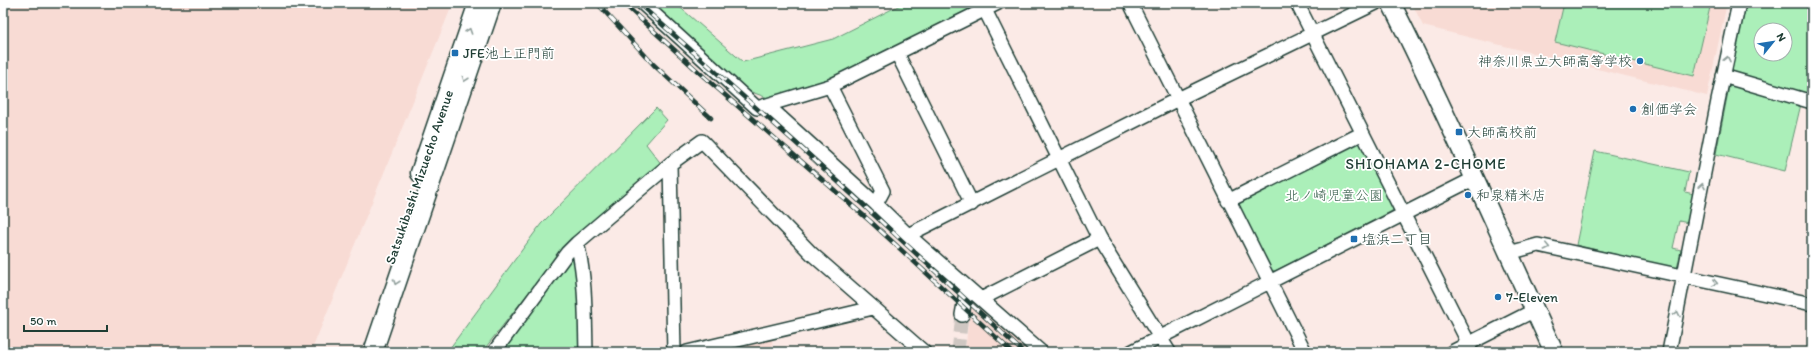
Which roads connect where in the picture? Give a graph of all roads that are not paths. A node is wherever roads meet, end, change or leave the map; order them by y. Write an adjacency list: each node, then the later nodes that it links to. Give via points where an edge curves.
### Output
1 (478, 3): 40 (street, Satsukibashi Mizuecho Avenue, one-way to 1)
2 (492, 3): 41 (street, Satsukibashi Mizuecho Avenue, one-way to 41)
3 (642, 3): 17 (street, via 757,108)
4 (998, 3): 10 (street)
5 (1130, 3): 15 (street)
6 (1297, 3): 11 (street)
7 (1376, 3): 11 (street)
8 (1391, 3): 21 (street)
9 (1739, 3): 13 (street, one-way to 9)
10 (984, 10): 12 (street); 19 (street)
11 (1312, 34): 15 (street); 18 (street)
12 (897, 53): 14 (street); 24 (street)
13 (1723, 76): 16 (street); 30 (street, one-way to 13)
14 (830, 86): 17 (street); 23 (street, via 882,191)
15 (1178, 99): 19 (street); 22 (street)
16 (1812, 102)
17 (767, 105): 23 (street)
18 (1361, 134): 22 (street); 25 (street)
19 (1059, 160): 24 (street); 27 (street)
20 (670, 164): 28 (street); 35 (street, via 702,141 812,254); 44 (street)
21 (1476, 178): 25 (street); 29 (street)
22 (1228, 200): 31 (street)
23 (876, 204): 26 (street)
24 (972, 204): 26 (street)
25 (1403, 214): 31 (street); 39 (street)
26 (908, 235): 32 (street)
27 (1099, 239): 33 (street); 38 (street)
28 (577, 243): 42 (street); 43 (street, via 584,291)
29 (1509, 253): 30 (street, one-way to 30, via 1538,245); 36 (street)
30 (1685, 276): 34 (street, one-way to 34); 53 (street, one-way to 30)
31 (1270, 281): 38 (street); 50 (street)
32 (967, 287): 33 (street); 37 (street)
33 (981, 299): 47 (street)
34 (1812, 304)
35 (873, 308): 45 (street); 46 (street)
36 (1535, 310): 39 (street); 52 (street)
37 (962, 315)
38 (1159, 338): 48 (street); 49 (street)
39 (1469, 348): 51 (street)
40 (360, 352)
41 (373, 352)
42 (494, 352)
43 (586, 352)
44 (674, 352)
45 (687, 352)
46 (924, 352)
47 (1041, 352)
48 (1131, 352)
49 (1168, 352)
50 (1304, 352)
51 (1452, 352)
52 (1554, 352)
53 (1669, 352)

